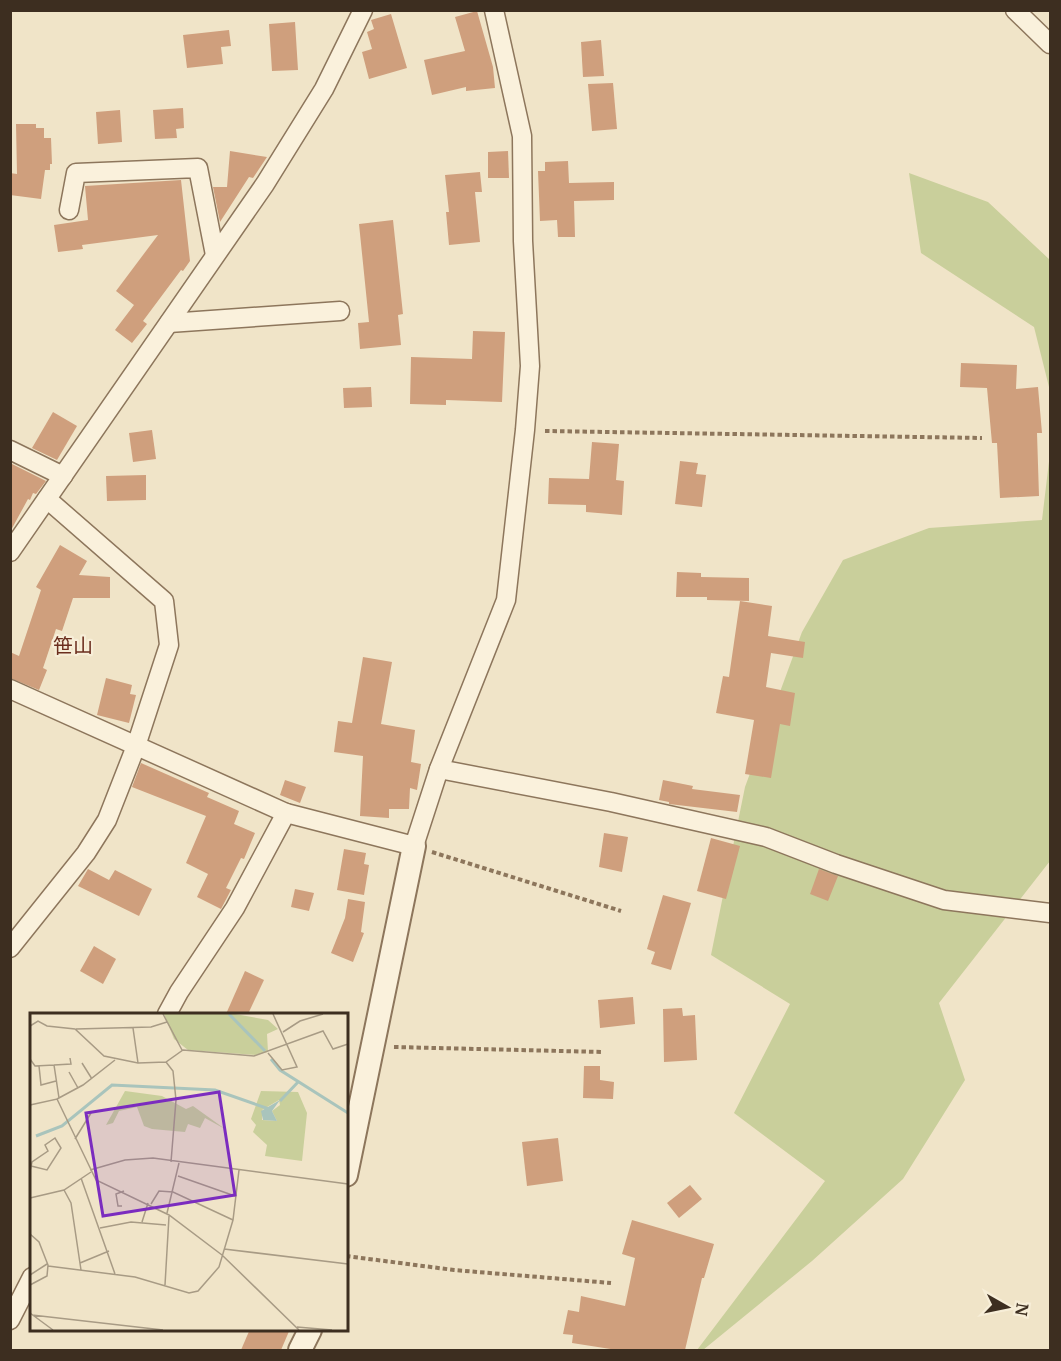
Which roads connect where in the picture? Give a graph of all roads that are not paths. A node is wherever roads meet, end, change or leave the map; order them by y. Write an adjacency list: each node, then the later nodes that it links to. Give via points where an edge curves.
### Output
1 (363, 10): 6 (street, via 324,89)
2 (494, 10): 15 (street, via 522,136 530,366 506,600)
3 (1015, 10): 4 (street)
4 (1050, 44)
5 (69, 210): 6 (street, via 76,173 198,168)
6 (215, 255): 8 (street)
7 (340, 311): 8 (street)
8 (169, 323): 10 (street)
9 (10, 450): 10 (street)
10 (63, 476): 11 (street)
11 (47, 499): 12 (street); 14 (street, via 164,601 169,645)
12 (10, 552)
13 (10, 689): 14 (street)
14 (136, 746): 16 (street); 19 (street, via 107,820 86,853)
15 (439, 769): 17 (street); 18 (street, via 766,837 944,900)
16 (286, 813): 17 (street); 20 (street, via 235,908)
17 (414, 846): 21 (street)
18 (1050, 913)
19 (10, 948)
20 (168, 1013)
21 (348, 1166)
22 (30, 1280): 23 (street)
23 (10, 1320)
24 (309, 1331): 25 (street)
25 (300, 1350)

